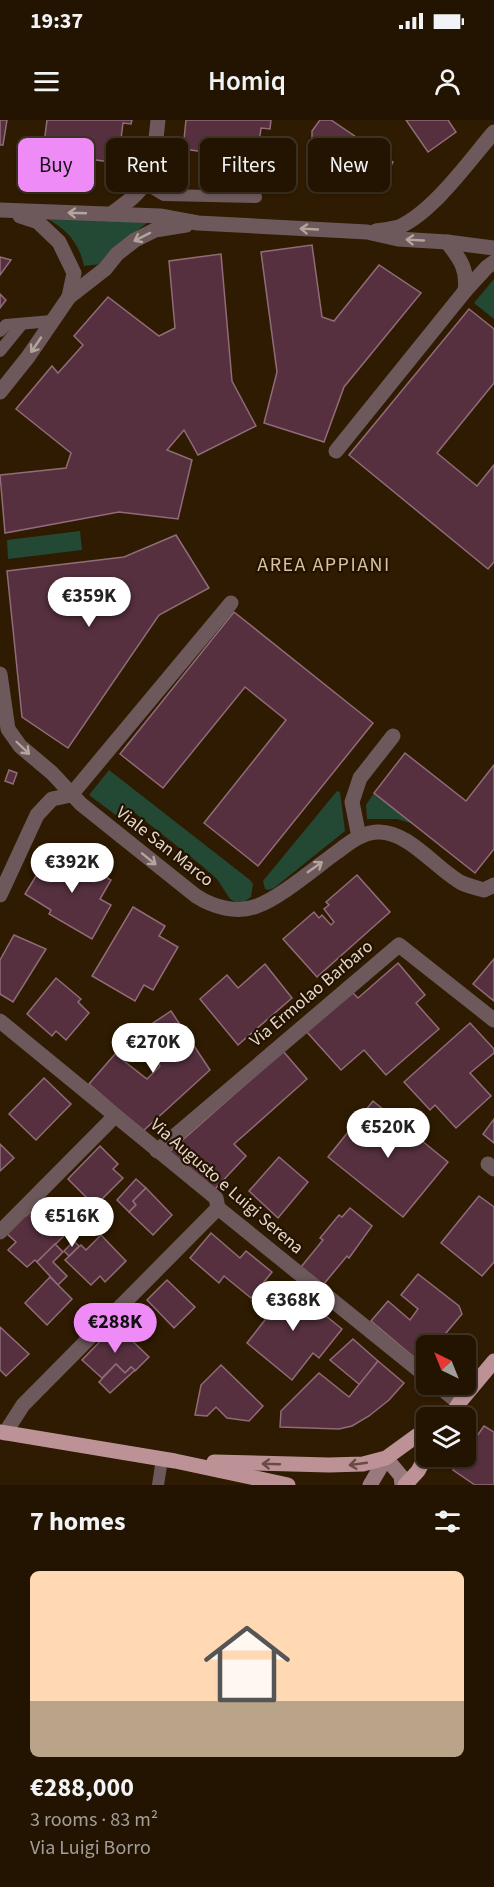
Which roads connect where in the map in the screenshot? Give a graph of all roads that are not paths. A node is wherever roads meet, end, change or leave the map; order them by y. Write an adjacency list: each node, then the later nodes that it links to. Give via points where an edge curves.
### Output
1 (158, 120): 3 (street)
2 (494, 132): 10 (street, via 438,197 413,218 397,227)
3 (156, 138)
4 (137, 192): 8 (street)
5 (159, 192): 6 (lane)
6 (256, 197)
7 (3, 211): 8 (street, one-way to 7); 15 (street, via 38,222 59,242 75,273)
8 (111, 214): 9 (street, via 160,216)
9 (198, 223): 10 (street, one-way to 9); 15 (street, one-way to 15, via 155,231 135,240)
10 (367, 232): 11 (street, one-way to 10, via 398,239)
11 (447, 242): 12 (street); 14 (street, via 462,262 467,278)
12 (494, 248)
13 (494, 262): 14 (street)
14 (465, 291): 21 (street)
15 (69, 297): 16 (street)
16 (52, 321): 17 (lane); 20 (street, one-way to 20)
17 (22, 324): 18 (lane, via 6,325); 19 (lane)
18 (0, 331)
19 (0, 351)
20 (0, 392)
21 (336, 451)
22 (231, 603): 25 (street)
23 (0, 674): 25 (street, Viale San Marco, one-way to 25, via 8,729 13,738)
24 (393, 736): 26 (street, via 360,778 352,801)
25 (71, 795): 26 (street, Viale San Marco, one-way to 26, via 196,896 217,907 256,907); 28 (street, via 52,799 37,814)
26 (359, 837): 27 (street, Viale San Marco, via 378,831 401,838 462,882 484,890)
27 (494, 885)
28 (0, 895)
29 (494, 1020): 32 (street, Via Ermolao Barbaro, via 399,945)
30 (0, 1021): 31 (street, Via Augusto e Luigi Serena)
31 (115, 1116): 32 (street, Via Augusto e Luigi Serena); 34 (street)
32 (157, 1151): 33 (street, Via Augusto e Luigi Serena, via 216,1198)
33 (218, 1208): 36 (street, Via Augusto e Luigi Serena); 41 (street, via 23,1405)
34 (0, 1232)
35 (494, 1361): 38 (main road)
36 (416, 1368)
37 (449, 1395): 38 (street)
38 (459, 1403): 39 (main road); 40 (main road)
39 (454, 1407)
40 (457, 1407)
41 (2, 1433): 44 (main road)
42 (416, 1436): 43 (main road)
43 (386, 1458): 44 (main road, one-way to 44, via 346,1466); 48 (main road); 49 (main road)
44 (168, 1460): 46 (lane); 47 (main road)
45 (420, 1467): 49 (main road)
46 (158, 1485)
47 (288, 1485)
48 (370, 1485)
49 (404, 1485)

